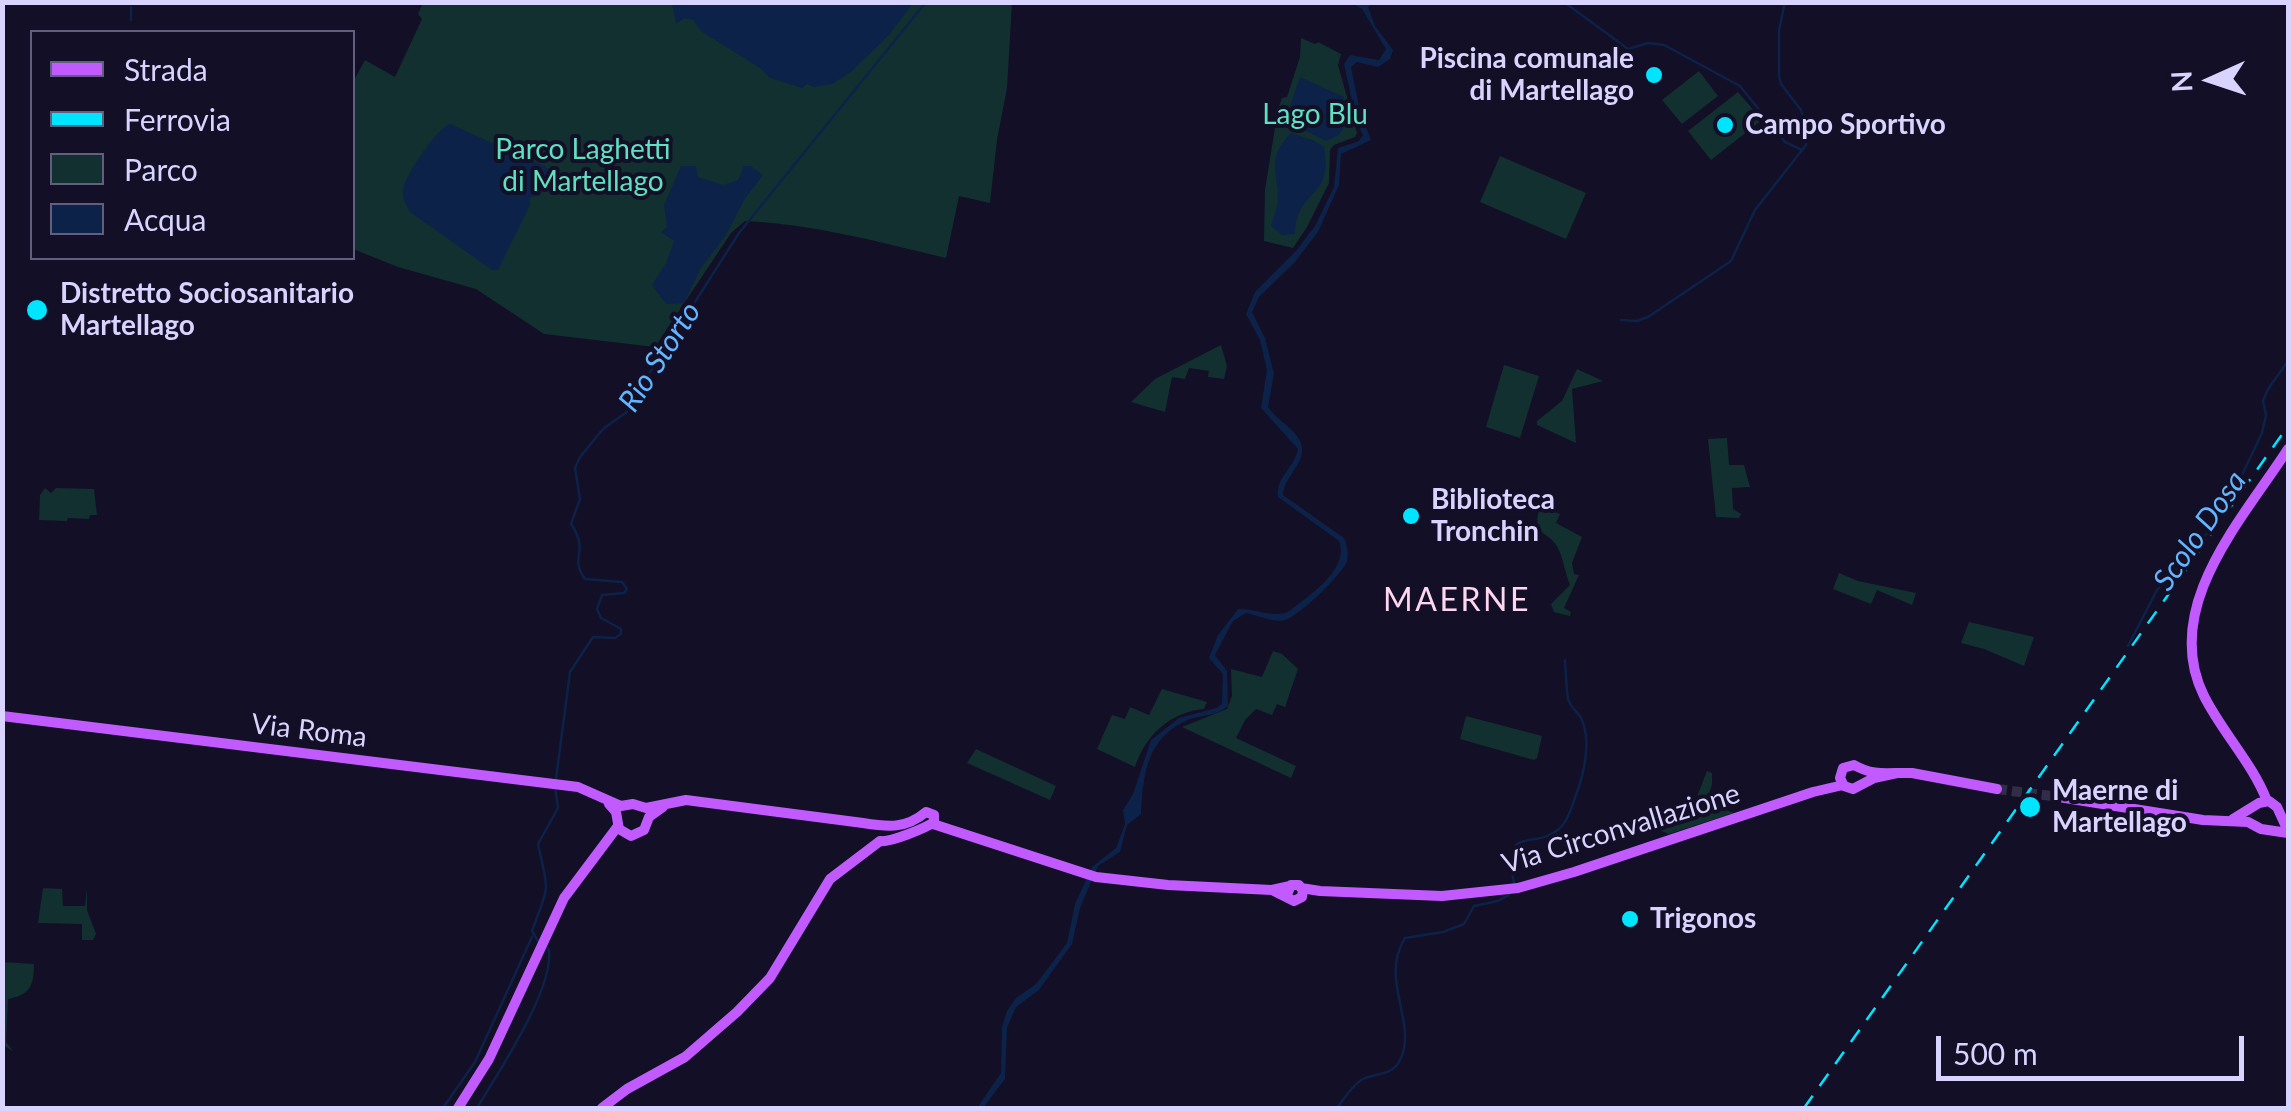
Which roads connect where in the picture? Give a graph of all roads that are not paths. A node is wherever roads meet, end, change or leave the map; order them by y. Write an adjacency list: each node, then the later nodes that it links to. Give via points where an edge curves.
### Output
1 (2288, 449): 9 (main road, via 2212,568 2192,622 2199,686 2258,785)
2 (2, 716): 12 (main road, Via Roma, via 578,787)
3 (1862, 771): 4 (main road); 5 (main road, via 1849,765); 6 (main road)
4 (1896, 772): 6 (main road); 7 (main road)
5 (1841, 780): 6 (main road, via 1852,789); 16 (main road, Via Circonvallazione, via 1574,872 1512,889 1442,896 1091,876)
6 (1861, 785)
7 (1997, 789)
8 (2058, 797): 15 (main road)
9 (2260, 803): 13 (main road, via 2277,807); 15 (main road); 17 (main road, via 2251,815)
10 (667, 804): 11 (main road); 14 (main road); 18 (main road, via 693,801)
11 (642, 808): 12 (main road, via 633,804); 14 (main road)
12 (620, 816): 21 (main road); 23 (main road)
13 (2279, 817): 19 (main road); 20 (main road)
14 (648, 820): 21 (main road, via 641,833)
15 (2227, 821): 17 (main road)
16 (933, 824): 18 (main road, via 934,815 926,812 907,826); 22 (main road)
17 (2254, 824): 19 (main road)
18 (879, 828): 22 (main road)
19 (2267, 829): 20 (main road)
20 (2288, 832)
21 (628, 835): 23 (main road)
22 (880, 841): 25 (main road, via 830,879 770,978 738,1012 685,1057)
23 (604, 848): 24 (main road, via 570,889 490,1059)
24 (458, 1108)
25 (602, 1108)

